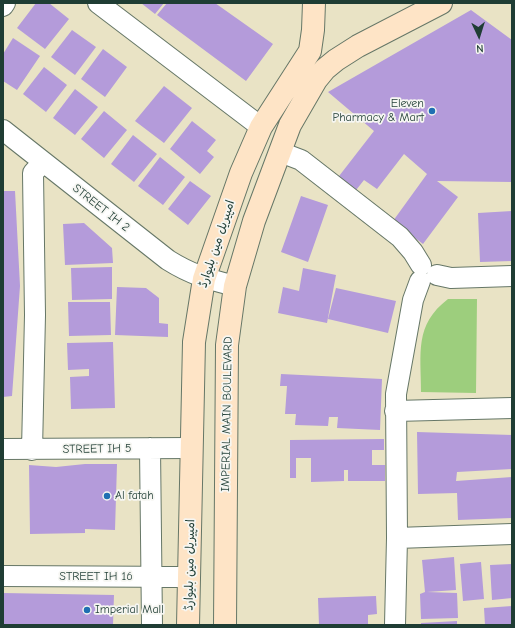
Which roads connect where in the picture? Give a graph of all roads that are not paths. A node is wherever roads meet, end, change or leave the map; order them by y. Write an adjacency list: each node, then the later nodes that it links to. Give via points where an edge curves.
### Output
1 (5, 3): 5 (street)
2 (98, 3): 6 (street)
3 (314, 3): 6 (street, امپیریل مین بلیوارڈ, via 310,52)
4 (441, 3): 7 (street, IMPERIAL MAIN BOULEVARD, via 336,60 316,80)
5 (3, 6)
6 (264, 121): 7 (street); 13 (street, امپیریل مین بلیوارڈ, via 241,173)
7 (290, 125): 9 (street, IMPERIAL MAIN BOULEVARD)
8 (3, 130): 10 (street, STREET IH 2)
9 (280, 152): 11 (street, via 301,160 400,237); 14 (street, IMPERIAL MAIN BOULEVARD, via 254,221)
10 (43, 162): 13 (street, STREET IH 2, via 168,260); 20 (street, via 33,173 35,315)
11 (426, 273): 12 (street, via 451,278); 16 (street, via 413,300 396,394)
12 (512, 276)
13 (204, 279): 14 (street, STREET IH 2); 18 (street, امپیریل مین بلیوارڈ, via 194,342)
14 (235, 286): 28 (street, IMPERIAL MAIN BOULEVARD, via 225,380)
15 (512, 408): 16 (street)
16 (396, 411): 22 (street)
17 (150, 448): 18 (street, STREET IH 5); 20 (street, STREET IH 5); 24 (street)
18 (191, 448): 25 (street, امپیریل مین بلیوارڈ)
19 (3, 449): 20 (street, STREET IH 5)
20 (32, 450)
21 (512, 534): 22 (street)
22 (397, 538): 29 (street)
23 (3, 576): 24 (street, STREET IH 16)
24 (153, 577): 25 (street, STREET IH 16); 26 (street)
25 (189, 577): 27 (street, امپیریل مین بلیوارڈ)
26 (152, 625)
27 (188, 625)
28 (224, 625)
29 (395, 625)

